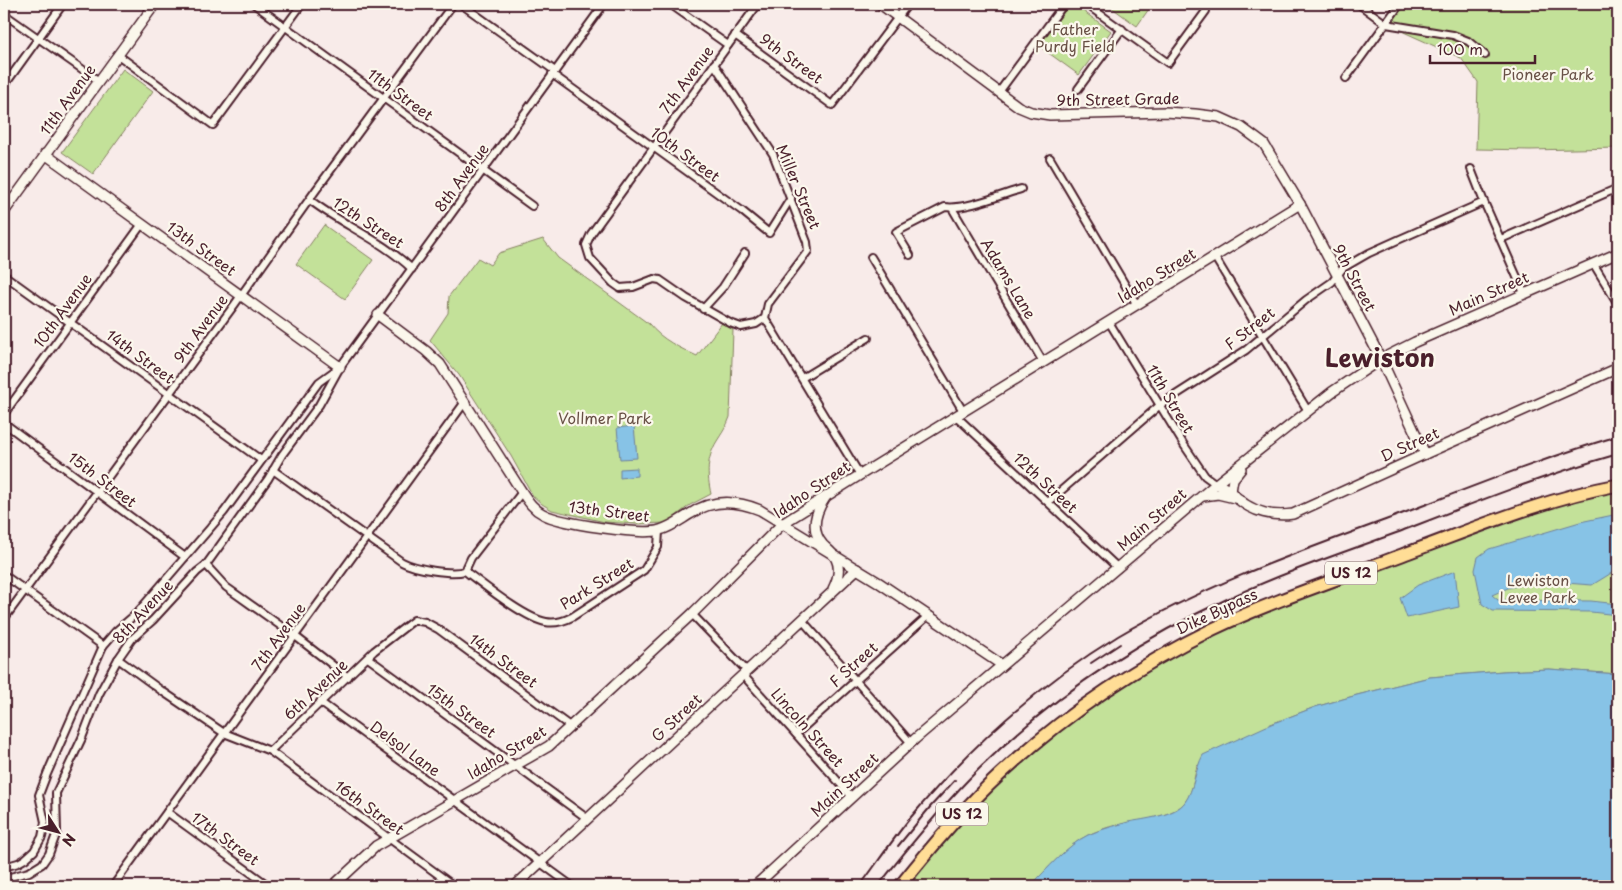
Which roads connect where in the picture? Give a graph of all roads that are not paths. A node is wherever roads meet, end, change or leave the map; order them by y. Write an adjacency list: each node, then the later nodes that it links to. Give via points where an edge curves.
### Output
1 (63, 4): 23 (street)
2 (155, 4): 25 (street, 11th Avenue)
3 (254, 4): 20 (street, 11th Street)
4 (302, 4): 20 (street)
5 (453, 4): 34 (street, 9th Avenue)
6 (461, 4): 28 (street, 10th Street)
7 (604, 4): 28 (street, 8th Avenue)
8 (670, 4): 24 (street)
9 (758, 4): 22 (street, 7th Avenue)
10 (880, 4): 18 (street, 9th Street Grade)
11 (908, 4): 18 (street)
12 (1064, 4): 33 (street)
13 (1086, 4): 21 (street)
14 (1359, 4): 19 (street)
15 (1400, 4): 19 (street)
16 (1206, 11): 21 (street, via 1168,63)
17 (4, 14): 23 (street)
18 (898, 17): 22 (street, 9th Street, via 832,105); 33 (street, 9th Street Grade)
19 (1386, 24): 26 (street, via 1453,35 1468,41); 29 (street)
20 (286, 26): 25 (street, via 213,125); 34 (street, 11th Street)
21 (1122, 29): 32 (street)
22 (734, 35): 24 (street, 7th Avenue)
23 (38, 38): 30 (street); 31 (street)
24 (728, 45): 27 (street, 7th Avenue)
25 (118, 55): 30 (street, 11th Avenue)
26 (1485, 55)
27 (714, 64): 36 (street, 7th Avenue); 43 (street, Miller Street, via 766,141)
28 (554, 72): 36 (street, 10th Street); 40 (street, 8th Avenue)
29 (1346, 78)
30 (99, 81): 37 (street, 11th Avenue)
31 (4, 86)
32 (1078, 89)
33 (999, 92): 35 (street, 9th Street Grade, via 1040,115 1165,112 1219,118)
34 (383, 99): 40 (street, 11th Street); 44 (street, 9th Avenue)
35 (1241, 127): 46 (street, 9th Street, via 1264,144)
36 (654, 147): 43 (street, 10th Street, via 769,233); 65 (street, 7th Avenue, via 591,234 586,245 590,258 620,288 660,280)
37 (45, 154): 49 (street, 11th Avenue); 50 (street, 13th Street)
38 (1050, 158): 63 (street)
39 (1471, 168): 45 (street)
40 (483, 170): 47 (street, 11th Street); 58 (street, 8th Avenue)
41 (1618, 188): 51 (street)
42 (1021, 189): 48 (street)
43 (791, 198): 67 (street, Miller Street, via 808,242 808,251 768,304)
44 (310, 200): 58 (street, 12th Street, via 362,232); 62 (street, 9th Avenue)
45 (1484, 202): 51 (street); 60 (street, F Street, via 1369,253 1343,268)
46 (1300, 204): 55 (street, Idaho Street); 60 (street, 9th Street)
47 (532, 206)
48 (952, 208): 54 (street, via 945,207 896,232); 73 (street, Adams Lane)
49 (4, 212)
50 (142, 224): 62 (street, 13th Street); 68 (street, 10th Avenue)
51 (1501, 239): 61 (street)
52 (744, 252): 65 (street, via 723,287)
53 (1618, 252): 57 (street, Main Street)
54 (910, 255)
55 (1214, 256): 63 (street, Idaho Street); 70 (street)
56 (871, 257): 82 (street, 12th Street)
57 (1593, 263): 61 (street, Main Street); 64 (street)
58 (412, 269): 66 (street, 8th Avenue)
59 (4, 275): 68 (street, 14th Street)
60 (1337, 276): 70 (street, F Street); 72 (street, 9th Street)
61 (1524, 293): 72 (street, Main Street)
62 (241, 296): 74 (street, 13th Street); 77 (street, 9th Avenue)
63 (1137, 304): 69 (street, Idaho Street)
64 (1618, 304)
65 (704, 309): 67 (street, via 742,327)
66 (378, 315): 74 (street, 8th Avenue); 78 (street, 13th Street, via 433,356)
67 (765, 318): 76 (street)
68 (70, 322): 77 (street, 14th Street); 81 (street, 10th Avenue)
69 (1109, 322): 73 (street, Idaho Street); 79 (street, 11th Street)
70 (1264, 336): 79 (street, F Street); 80 (street)
71 (868, 338): 76 (street)
72 (1381, 359): 80 (street, Main Street); 85 (street, 9th Street)
73 (1043, 362): 82 (street, Idaho Street)
74 (340, 367): 86 (street, 8th Avenue, via 319,382); 87 (street, 8th Avenue, via 324,397)
75 (1618, 368): 85 (street, D Street)
76 (802, 378): 88 (street)
77 (169, 394): 86 (street, 14th Street); 92 (street, 9th Avenue)
78 (465, 402): 93 (street, 13th Street); 100 (street, 7th Avenue)
79 (1160, 405): 89 (street, 11th Street, via 1205,476); 97 (street, F Street)
80 (1308, 410): 84 (street, Main Street)
81 (4, 414)
82 (959, 414): 88 (street, Idaho Street); 97 (street, 12th Street)
83 (4, 423): 92 (street, 15th Street)
84 (1254, 454): 89 (street, Main Street); 91 (street, via 1233,479)
85 (1425, 454): 96 (street, D Street, via 1293,514 1266,514)
86 (261, 460): 102 (street, 8th Avenue, via 224,512)
87 (273, 470): 100 (street); 103 (street, 8th Avenue)
88 (860, 475): 94 (street, Idaho Street)
89 (1216, 484): 91 (street, D Street); 95 (street, Main Street)
90 (1618, 485): 145 (highway, Dike Bypass / US 12, via 1574,494 1516,512 1338,578 1236,619 1165,654 1097,696 1017,759 970,805)
91 (1231, 491): 96 (street, D Street)
92 (97, 492): 102 (street, 15th Street); 108 (street, 9th Avenue)
93 (522, 492): 99 (street, 13th Street, via 534,509 562,521 635,532); 106 (street)
94 (827, 496): 98 (street, Idaho Street); 101 (street, via 815,524 820,541)
95 (1202, 496): 96 (street, via 1218,494); 105 (street, Main Street)
96 (1239, 499)
97 (1048, 502): 105 (street, 12th Street)
98 (782, 524): 99 (street, 13th Street, via 749,505 721,502 701,508); 101 (street, 13th Street); 110 (street, Idaho Street)
99 (659, 531): 106 (street, Park Street, via 658,547 644,570 564,621 550,623 531,617)
100 (366, 538): 106 (street, via 410,566 459,573); 115 (street, 7th Avenue)
101 (834, 555): 104 (street, 13th Street); 109 (street, via 839,572)
102 (185, 557): 116 (street, 8th Avenue, via 137,613)
103 (206, 565): 115 (street, via 226,587); 118 (street, 8th Avenue, via 132,639)
104 (856, 568): 109 (street, G Street); 111 (street, 13th Street)
105 (1118, 568): 119 (street, Main Street)
106 (465, 571)
107 (4, 574): 108 (street)
108 (25, 590): 112 (street, 9th Avenue); 116 (street)
109 (830, 593): 114 (street, G Street)
110 (692, 614): 120 (street, Lincoln Street); 124 (street, Idaho Street)
111 (929, 615): 119 (street, 13th Street); 122 (street, F Street)
112 (4, 619)
113 (418, 620): 117 (street, 6th Avenue, via 410,622); 124 (street, 14th Street, via 438,629)
114 (802, 620): 120 (street, G Street); 122 (street)
115 (295, 636): 121 (street); 125 (street, 7th Avenue)
116 (103, 646): 136 (street, 8th Avenue, via 39,795 45,822 42,837 25,860)
117 (368, 658): 121 (street, 6th Avenue); 129 (street, 15th Street)
118 (118, 659): 125 (street); 137 (street, 8th Avenue, via 56,793 57,832 53,846 36,869)
119 (1002, 665): 127 (street, Main Street)
120 (745, 673): 126 (street, Lincoln Street); 133 (street, G Street)
121 (348, 677): 123 (street, 6th Avenue)
122 (856, 681): 126 (street, F Street); 127 (street)
123 (320, 702): 128 (street, 6th Avenue); 131 (street, Delsol Lane)
124 (571, 727): 129 (street, Idaho Street, via 549,746)
125 (224, 733): 128 (street); 132 (street, 7th Avenue)
126 (796, 734): 130 (street, Lincoln Street)
127 (911, 743): 130 (street, Main Street)
128 (270, 751): 134 (street, 16th Street)
129 (515, 766): 131 (street, Idaho Street); 133 (street, 15th Street)
130 (852, 797): 144 (street, Main Street)
131 (455, 800): 134 (street, Idaho Street); 135 (street, Delsol Lane)
132 (167, 812): 138 (street, 7th Avenue); 139 (street, 17th Street)
133 (588, 819): 135 (street, G Street)
134 (390, 838): 140 (street, Idaho Street, via 376,846); 141 (street, 16th Street)
135 (540, 863): 142 (street, G Street); 143 (street, Delsol Lane)
136 (4, 867)
137 (4, 876)
138 (112, 886)
139 (269, 886)
140 (333, 886)
141 (454, 886)
142 (515, 886)
143 (572, 886)
144 (755, 886)
145 (900, 886)

